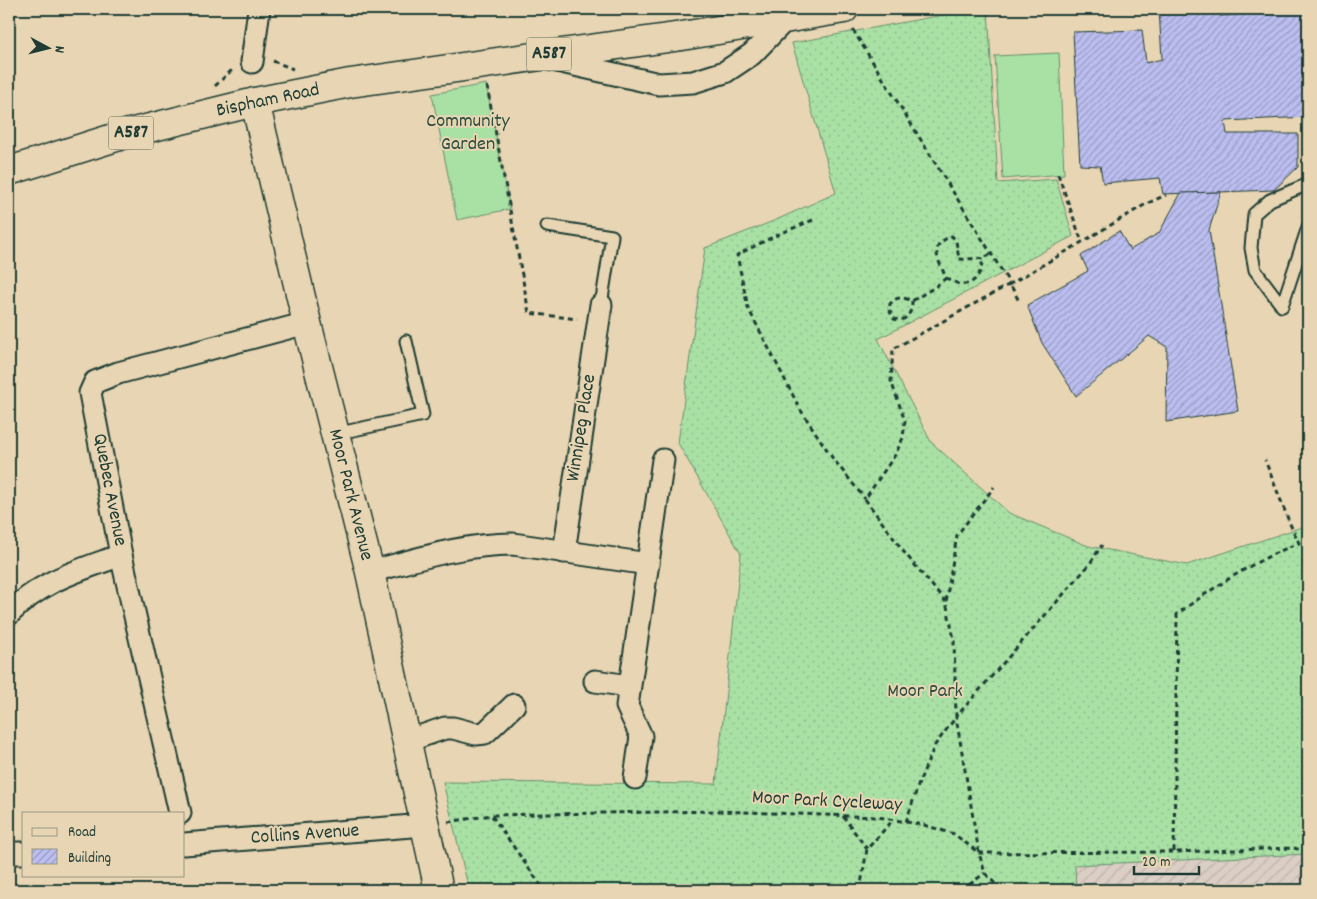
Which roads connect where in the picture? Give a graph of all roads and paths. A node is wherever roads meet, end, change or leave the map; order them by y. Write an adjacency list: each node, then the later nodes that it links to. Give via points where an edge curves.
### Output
1 (259, 9): 5 (street)
2 (844, 9): 3 (main road, Bispham Road / A587); 16 (path, via 848,22)
3 (773, 17): 4 (main road, Bispham Road / A587); 4 (street, Bispham Road, via 752,54 725,72 693,82 659,84)
4 (533, 56): 6 (main road, Bispham Road / A587)
5 (252, 62)
6 (483, 64): 7 (main road, Bispham Road / A587, via 358,82); 22 (path, via 529,312)
7 (255, 102): 8 (main road, Bispham Road / A587, via 129,133); 23 (main road, Moor Park Avenue)
8 (9, 170)
9 (1058, 174): 15 (path)
10 (1308, 184): 14 (lane, via 1270,200 1254,214 1251,248 1255,270 1282,306)
11 (1166, 196): 15 (path, via 1146,204)
12 (813, 220): 29 (path, via 736,255 748,308 796,401 831,456)
13 (547, 226): 22 (lane, via 612,236)
14 (1308, 227)
15 (1082, 242): 19 (path)
16 (991, 254): 17 (path); 19 (path)
17 (982, 259): 18 (path, via 977,277 971,283 961,284); 18 (path, via 959,259 956,241 952,236 944,239 939,243 936,254)
18 (946, 278): 20 (path)
19 (1010, 284): 21 (path); 29 (path, via 893,350 891,381 905,421 903,438)
20 (912, 301): 20 (path, via 894,299 889,310 894,319 906,318 912,309)
21 (1020, 303)
22 (599, 314): 31 (street, Winnipeg Place)
23 (307, 323): 25 (main road, Moor Park Avenue); 32 (street, Quebec Avenue, via 118,373 95,382 90,393)
24 (406, 341): 25 (lane, via 423,415)
25 (335, 434): 34 (main road, Moor Park Avenue)
26 (663, 460): 33 (street)
27 (1265, 460): 52 (path, via 1299,543 1272,553 1178,614)
28 (994, 488): 35 (path, via 957,535)
29 (865, 499): 35 (path)
30 (1102, 545): 40 (path)
31 (564, 552): 33 (street); 34 (street, via 491,544 465,547)
32 (121, 555): 36 (street, via 42,587); 43 (street, Quebec Avenue)
33 (648, 564): 38 (street)
34 (370, 572): 41 (main road, Moor Park Avenue)
35 (946, 602): 40 (path, via 954,639)
36 (9, 614)
37 (595, 681): 38 (street)
38 (629, 686): 42 (street, via 627,706 641,736)
39 (514, 705): 41 (street, via 485,733 445,728)
40 (956, 717): 47 (path, via 935,745); 55 (path)
41 (407, 741): 48 (main road, Moor Park Avenue)
42 (635, 778)
43 (180, 812)
44 (492, 815): 45 (path, Moor Park Cycleway, via 717,811); 48 (path, Moor Park Cycleway); 58 (path)
45 (842, 816): 46 (path, Moor Park Cycleway); 50 (path)
46 (894, 820): 47 (path, Moor Park Cycleway); 50 (path)
47 (906, 822): 55 (path, Moor Park Cycleway, via 954,834)
48 (425, 826): 49 (street, Collins Avenue); 57 (main road, Moor Park Avenue)
49 (185, 838)
50 (866, 849): 59 (path)
51 (22, 852): 54 (street)
52 (1174, 852): 53 (path, via 1294,848); 55 (path)
53 (1308, 852)
54 (9, 853)
55 (979, 853): 56 (path)
56 (985, 873): 60 (path); 61 (path)
57 (439, 890)
58 (544, 890)
59 (860, 890)
60 (962, 890)
61 (1001, 890)

